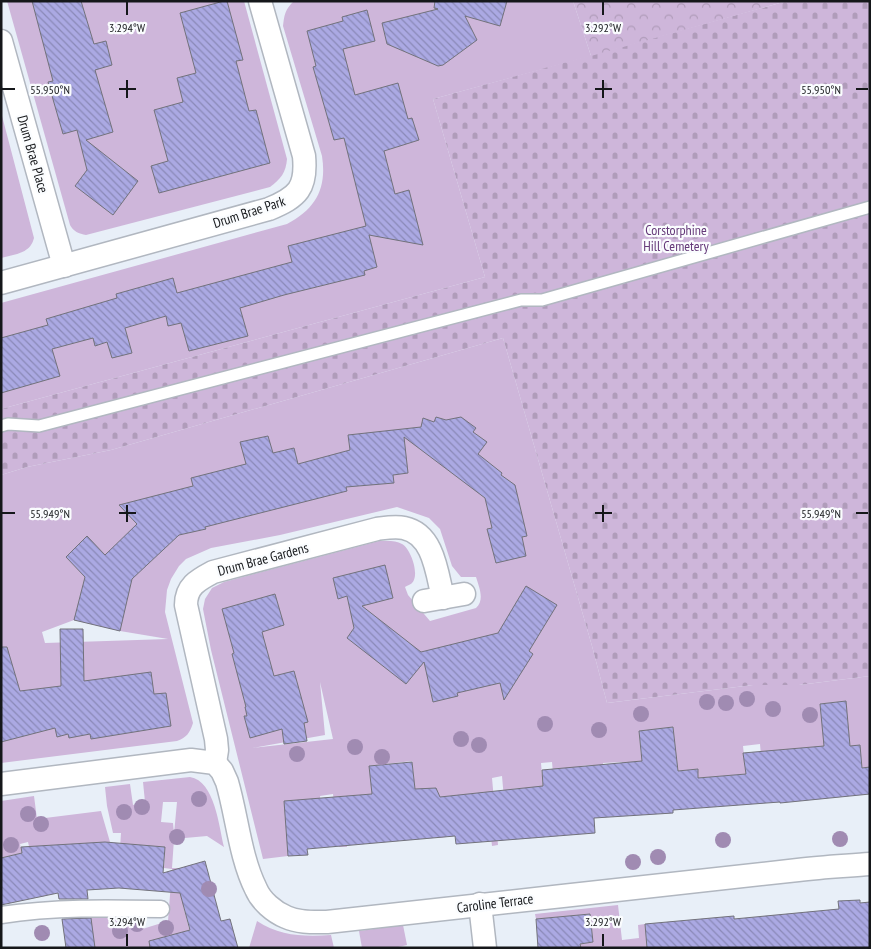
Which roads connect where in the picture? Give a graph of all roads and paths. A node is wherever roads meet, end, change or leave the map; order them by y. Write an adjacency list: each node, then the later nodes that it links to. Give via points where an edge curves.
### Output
1 (260, 1): 4 (street, Drum Brae Park, via 304,156 304,182 299,191 286,202 269,209)
2 (1, 41): 4 (street, Drum Brae Place)
3 (870, 208): 6 (lane, via 542,300 521,300 39,426)
4 (64, 266): 5 (street)
5 (1, 283)
6 (1, 426)
7 (444, 598): 8 (street, Drum Brae Gardens, via 425,541 405,528 377,528 213,572 200,579 191,586 186,605 216,739)
8 (219, 767): 9 (street, via 191,760); 11 (street, Caroline Terrace, via 227,782 256,890 285,917 303,922 328,922)
9 (1, 784)
10 (870, 864): 11 (street, Caroline Terrace)
11 (480, 904): 14 (street)
12 (161, 909): 13 (street, via 66,909)
13 (1, 915)
14 (485, 948)

